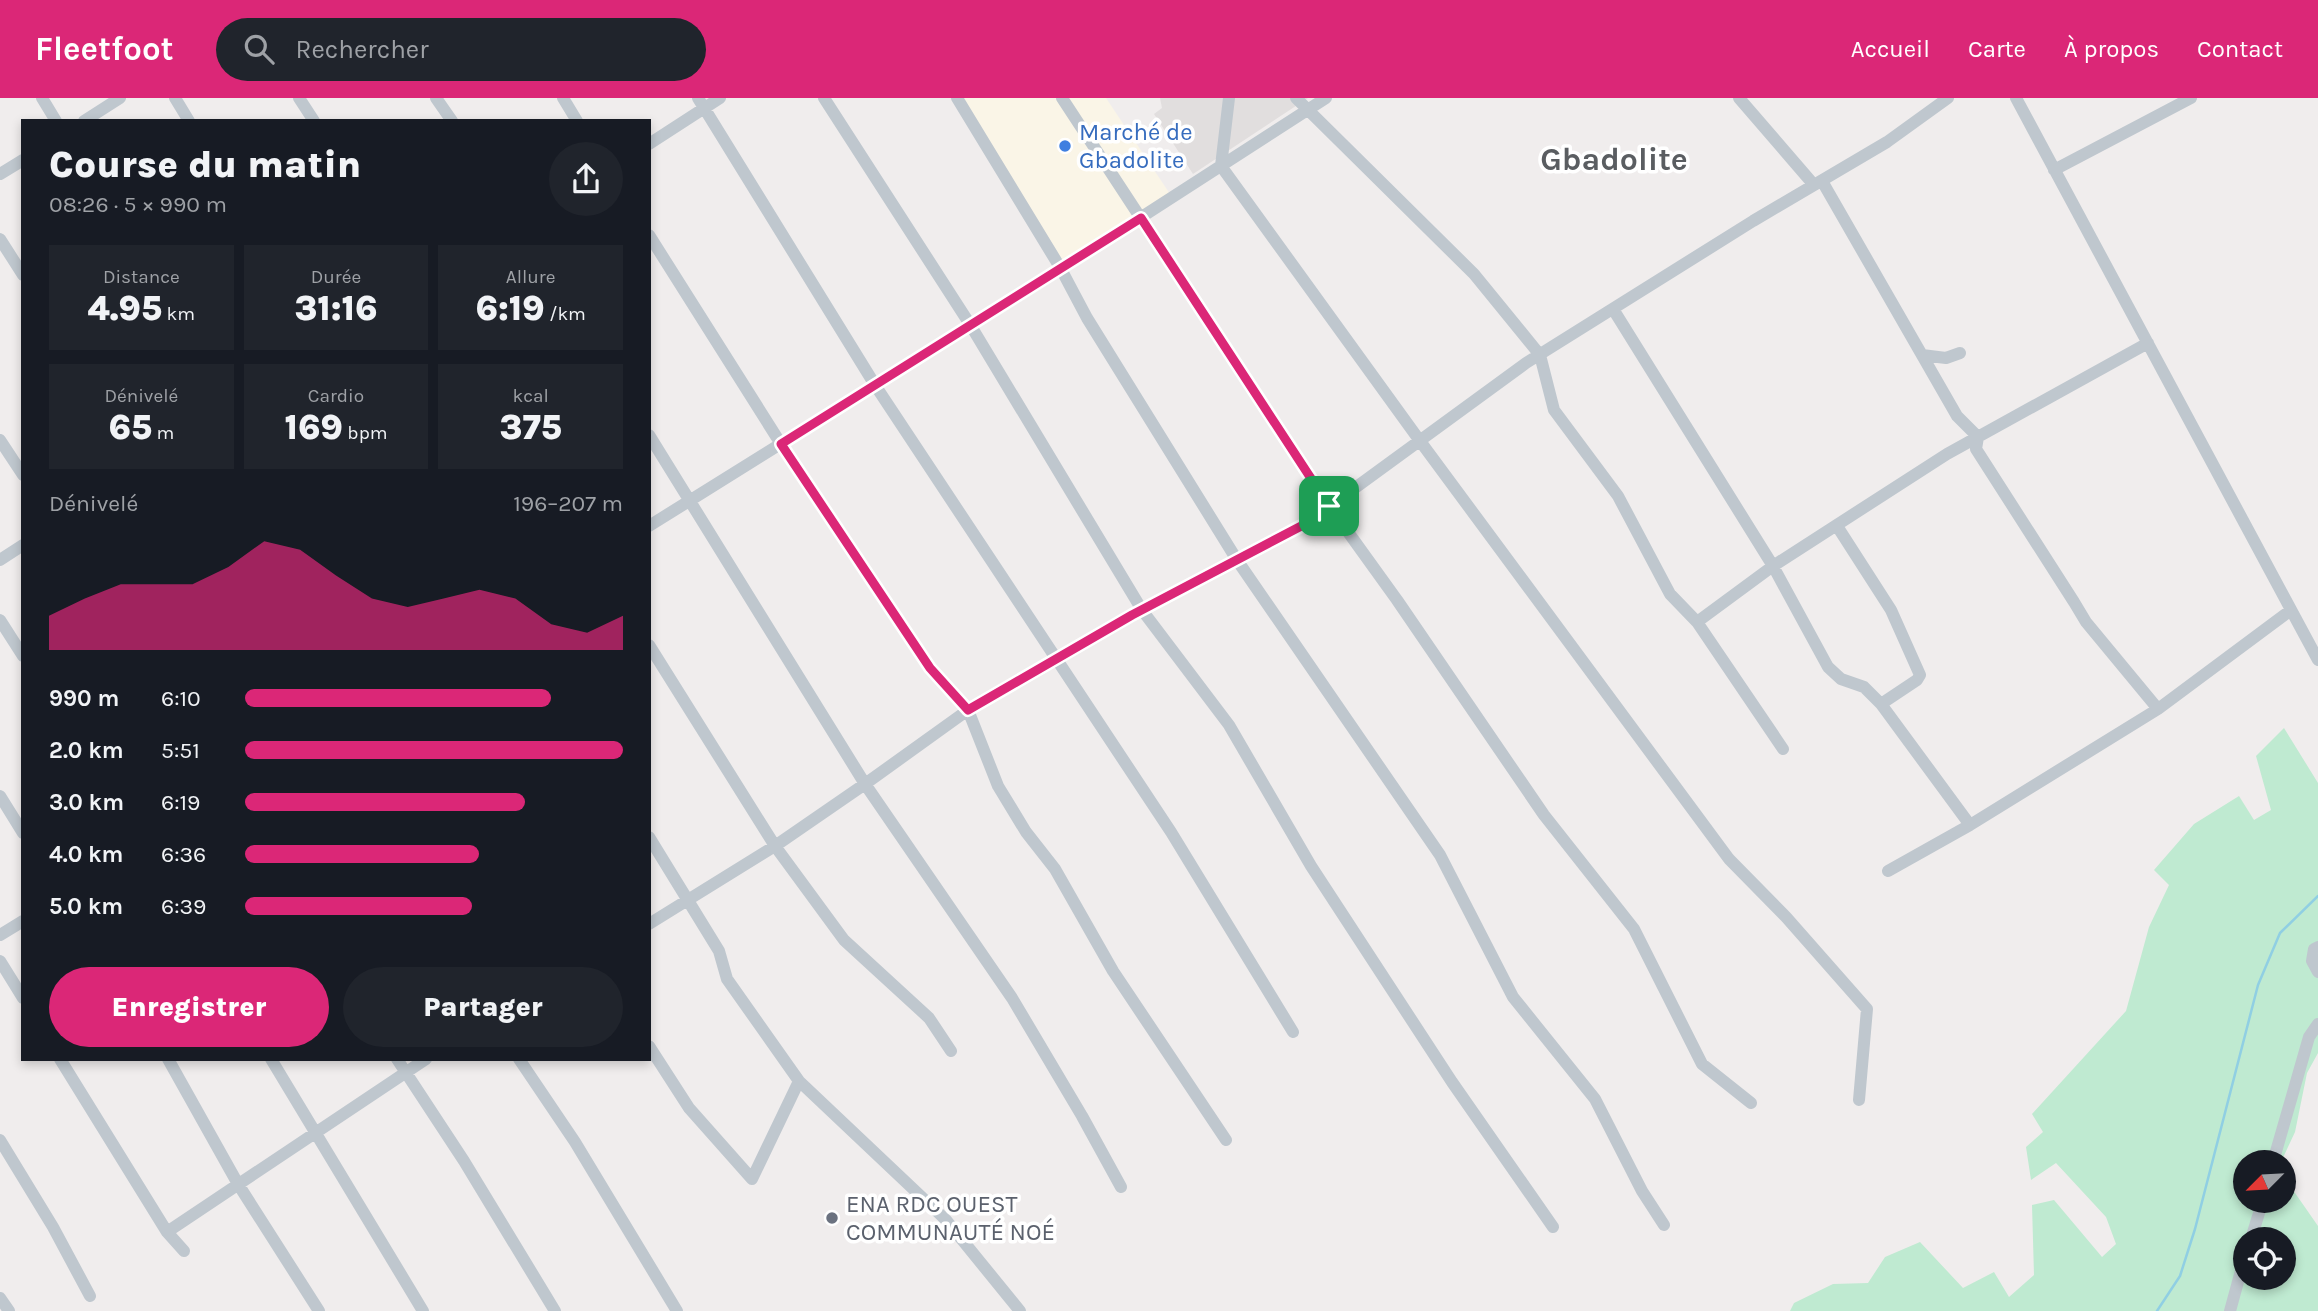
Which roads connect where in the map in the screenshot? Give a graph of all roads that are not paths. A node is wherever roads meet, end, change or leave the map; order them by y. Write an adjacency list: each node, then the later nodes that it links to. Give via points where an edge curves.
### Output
1 (42, 98): 20 (street)
2 (120, 98): 21 (street)
3 (175, 98): 22 (street)
4 (299, 98): 23 (street)
5 (436, 98): 24 (street)
6 (563, 98): 25 (street)
7 (720, 98): 18 (street)
8 (824, 98): 38 (street)
9 (957, 98): 35 (street)
10 (1062, 98): 32 (street)
11 (1229, 98): 28 (street)
12 (1296, 98): 19 (street)
13 (1326, 98): 19 (street)
14 (1740, 98): 31 (street)
15 (1948, 98): 31 (street)
16 (2016, 98): 29 (street)
17 (2191, 98): 29 (street)
18 (701, 103): 26 (street); 43 (street)
19 (1309, 109): 28 (street); 41 (street, via 1474,274)
20 (55, 119)
21 (87, 119)
22 (188, 119)
23 (313, 119)
24 (451, 119)
25 (576, 119)
26 (651, 142)
27 (21, 161): 30 (street)
28 (1221, 166): 32 (street); 47 (street)
29 (2054, 170): 39 (street)
30 (0, 174)
31 (1818, 183): 37 (street); 42 (street)
32 (1141, 218): 35 (street); 51 (street)
33 (651, 238): 48 (street)
34 (0, 239): 36 (street)
35 (1061, 269): 38 (street); 56 (street)
36 (21, 272)
37 (1613, 309): 41 (street); 57 (street)
38 (971, 326): 43 (street); 58 (street)
39 (2148, 343): 44 (street); 59 (street)
40 (1959, 353): 42 (street, via 1946,358)
41 (1540, 355): 47 (street); 61 (street, via 1554,410 1618,496 1670,594)
42 (1922, 355): 44 (street, via 1957,416)
43 (875, 385): 48 (street); 64 (street)
44 (1978, 437): 53 (street); 67 (street, via 1976,449 2086,622)
45 (651, 438): 50 (street)
46 (0, 440): 49 (street)
47 (1420, 441): 51 (street); 97 (street, via 1729,859 1867,1009)
48 (781, 444): 50 (street); 68 (street, via 930,668)
49 (21, 472)
50 (689, 501): 52 (street); 70 (street)
51 (1329, 506): 56 (street, via 1307,523); 98 (street, via 1544,815 1634,929 1702,1064)
52 (651, 525)
53 (1837, 526): 57 (street); 66 (street, via 1891,610 1920,675)
54 (21, 546): 55 (street)
55 (0, 560)
56 (1237, 560): 58 (street); 105 (street, via 1440,855 1513,997 1595,1099)
57 (1773, 566): 61 (street); 66 (street, via 1828,667 1841,679 1864,687)
58 (1142, 610): 64 (street); 106 (street, via 1229,725 1311,866)
59 (2291, 610): 65 (street); 67 (street)
60 (0, 620): 63 (street)
61 (1698, 622): 69 (street)
62 (651, 648): 75 (street)
63 (21, 653)
64 (1055, 659): 68 (street); 86 (street, via 1171,832)
65 (2318, 660)
66 (1881, 704): 72 (street)
67 (2158, 709): 72 (street)
68 (968, 710): 70 (street); 101 (street, via 998,786)
69 (1783, 749)
70 (866, 785): 75 (street); 104 (street, via 1012,998)
71 (0, 796): 73 (street)
72 (1970, 825): 76 (street)
73 (21, 830)
74 (651, 840): 77 (street)
75 (775, 846): 77 (street); 88 (street, via 844,940 929,1018)
76 (1888, 871)
77 (688, 900): 79 (street); 96 (street, via 719,951 727,979)
78 (21, 922): 80 (street)
79 (651, 923)
80 (0, 935)
81 (2318, 947): 83 (street, via 2312,961)
82 (0, 961): 84 (street)
83 (2318, 972)
84 (21, 995)
85 (2318, 1024): 102 (street, via 2309,1037)
86 (1293, 1032)
87 (651, 1049): 96 (street, via 689,1108 752,1179)
88 (951, 1051)
89 (61, 1061): 107 (street)
90 (169, 1061): 103 (street)
91 (272, 1061): 99 (street)
92 (398, 1061): 95 (street)
93 (423, 1061): 95 (street)
94 (520, 1061): 116 (street)
95 (405, 1073): 99 (street); 115 (street)
96 (799, 1081): 117 (street, via 946,1220)
97 (1859, 1100)
98 (1751, 1103)
99 (316, 1132): 103 (street); 114 (street)
100 (0, 1140): 110 (street)
101 (1226, 1140)
102 (2276, 1150)
103 (238, 1184): 107 (street); 113 (street)
104 (1121, 1187)
105 (1664, 1225)
106 (1552, 1227)
107 (167, 1231): 108 (street)
108 (184, 1251)
109 (2236, 1290): 118 (street)
110 (90, 1296)
111 (0, 1298): 112 (street)
112 (9, 1311)
113 (319, 1311)
114 (423, 1311)
115 (555, 1311)
116 (677, 1311)
117 (1020, 1311)
118 (2230, 1311)

